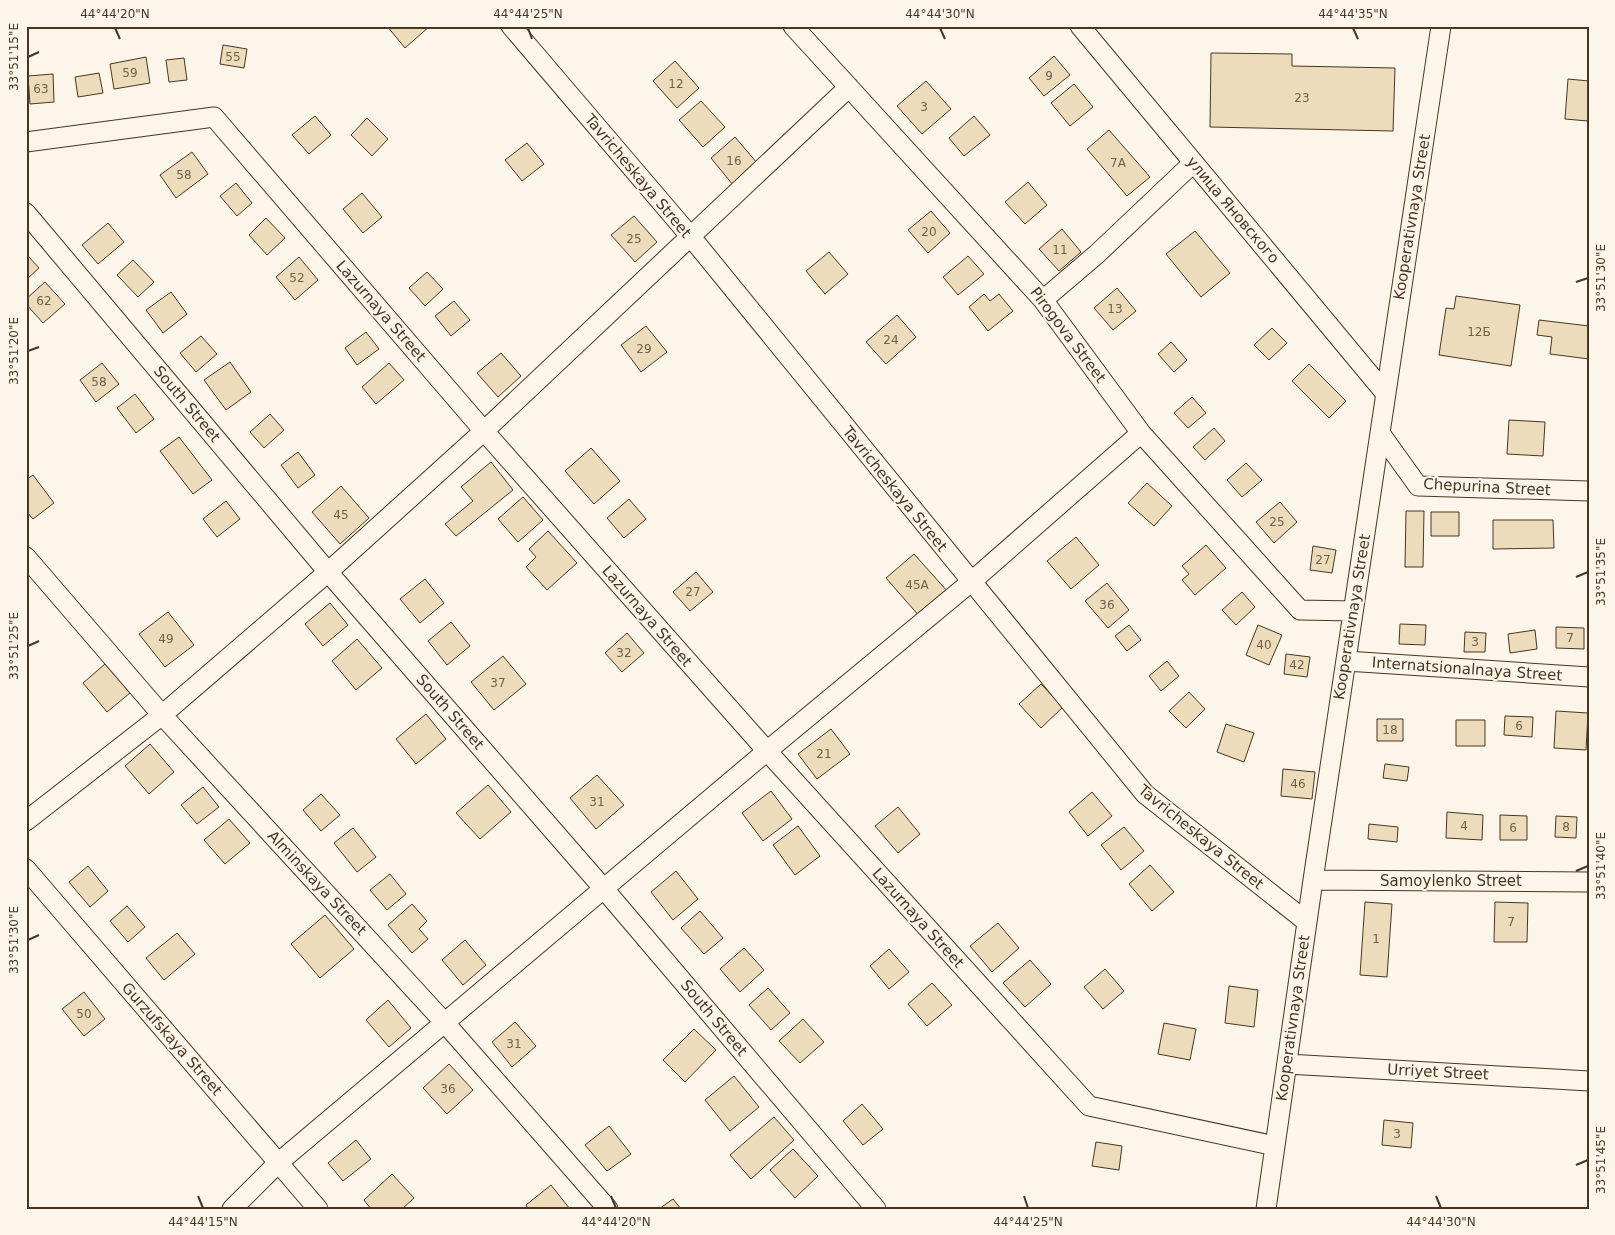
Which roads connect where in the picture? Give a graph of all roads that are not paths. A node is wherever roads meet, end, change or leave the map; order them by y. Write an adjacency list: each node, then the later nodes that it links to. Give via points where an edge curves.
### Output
1 (511, 26): 9 (street, Tavricheskaya Street)
2 (793, 26): 5 (street, Pirogova Street)
3 (1080, 26): 7 (street, улица Яновского)
4 (1441, 26): 11 (street, Kooperativnaya Street)
5 (849, 87): 9 (street); 10 (street, Pirogova Street)
6 (26, 142): 12 (street, Lazurnaya Street, via 214,118)
7 (1194, 163): 10 (street); 11 (street, улица Яновского)
8 (26, 213): 17 (street, South Street)
9 (691, 237): 12 (street); 18 (street, Tavricheskaya Street)
10 (1043, 300): 13 (street, Pirogova Street)
11 (1386, 394): 14 (street, Kooperativnaya Street)
12 (484, 431): 17 (street); 23 (street, Lazurnaya Street)
13 (1141, 433): 18 (street); 19 (street, Pirogova Street, via 1300,610)
14 (1380, 433): 15 (street, Chepurina Street, via 1418,486); 19 (street, Kooperativnaya Street)
15 (1589, 491)
16 (26, 557): 22 (street, Alminskaya Street)
17 (328, 572): 22 (street); 28 (street, South Street)
18 (972, 582): 23 (street); 29 (street, Tavricheskaya Street, via 1145,794)
19 (1354, 611): 20 (street, Kooperativnaya Street)
20 (1346, 661): 21 (street, Internatsionalnaya Street); 26 (street, Kooperativnaya Street)
21 (1589, 677)
22 (162, 715): 24 (street); 30 (street, Alminskaya Street)
23 (767, 751): 28 (street); 33 (street, Lazurnaya Street, via 1089,1106)
24 (26, 821)
25 (26, 869): 34 (street, Gurzufskaya Street)
26 (1313, 880): 27 (street, Samoylenko Street); 29 (street, Kooperativnaya Street)
27 (1589, 882)
28 (604, 889): 30 (street); 38 (street, South Street)
29 (1307, 922): 31 (street, Kooperativnaya Street)
30 (445, 1023): 34 (street); 37 (street, Alminskaya Street)
31 (1287, 1064): 32 (street, Urriyet Street); 33 (street, Kooperativnaya Street)
32 (1589, 1081)
33 (1275, 1146): 39 (street, Kooperativnaya Street)
34 (278, 1163): 35 (street); 36 (street, Gurzufskaya Street)
35 (232, 1209)
36 (318, 1209)
37 (608, 1209)
38 (876, 1209)
39 (1266, 1209)

